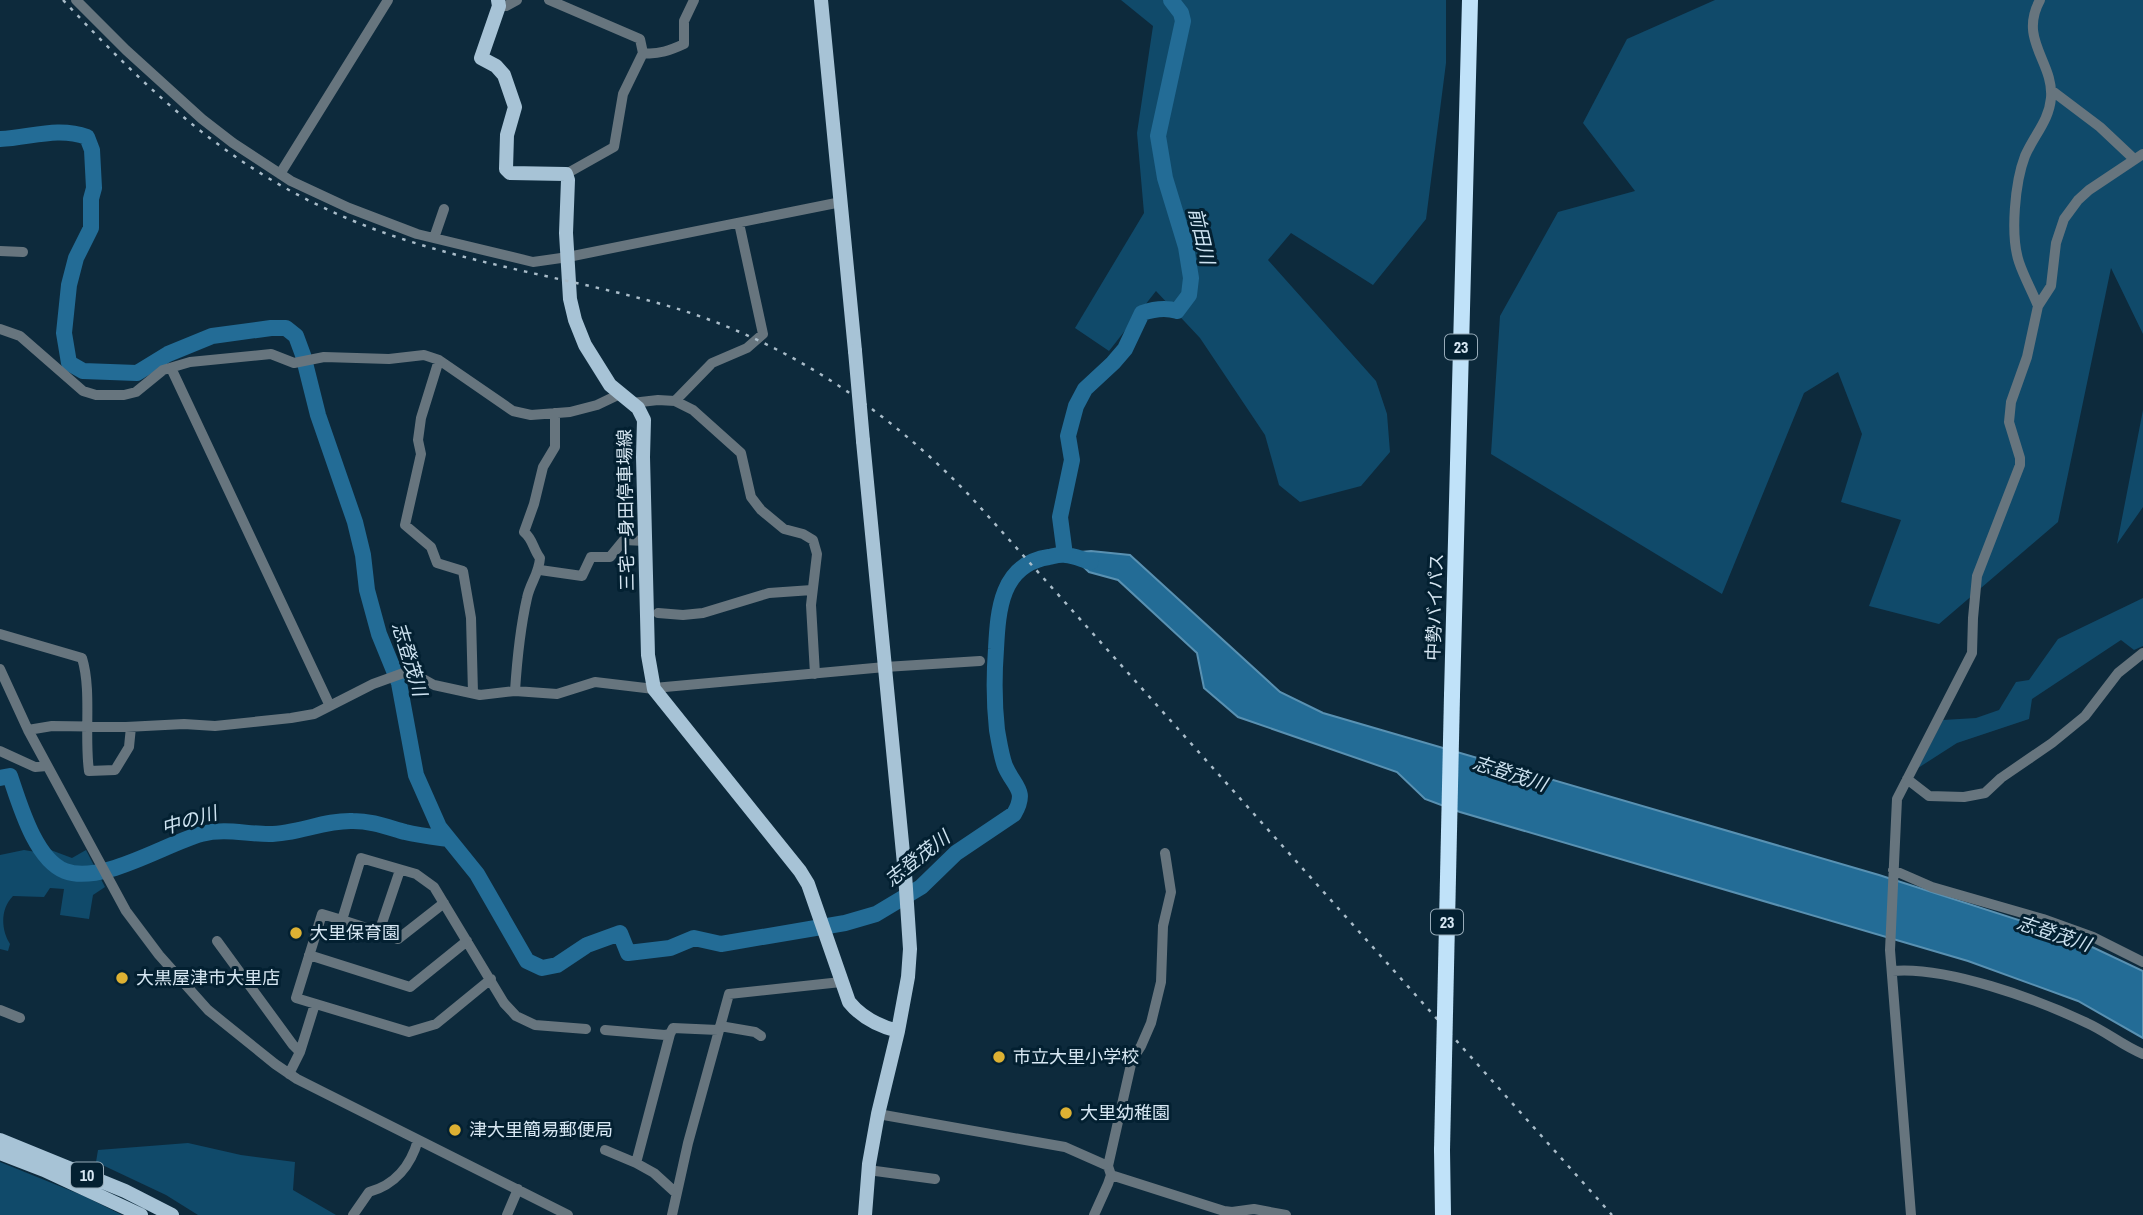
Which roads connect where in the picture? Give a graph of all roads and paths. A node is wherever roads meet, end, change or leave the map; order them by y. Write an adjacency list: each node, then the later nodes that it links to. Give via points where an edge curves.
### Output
1 (76, 0): 13 (street, via 202,119)
2 (388, 0): 13 (street)
3 (517, 0): 9 (street, via 506,6)
4 (549, 0): 10 (street, via 640,39)
5 (694, 0): 10 (street, via 684,21 684,44)
6 (821, 0): 15 (main road)
7 (1469, 0): 96 (highway, 中勢バイパス / 23, bridge)
8 (2040, 0): 11 (street, via 2034,39)
9 (497, 2): 14 (main road, via 481,58 504,75 515,107 507,135 506,169 510,173)
10 (643, 53): 14 (street, via 623,94 614,147)
11 (2051, 90): 12 (street); 22 (street, via 2045,123 2024,159 2014,230 2019,261)
12 (2138, 157): 22 (street, via 2089,190 2067,212 2057,237 2050,286)
13 (280, 174): 18 (street, via 349,208)
14 (566, 174): 21 (main road, 三宅一身田停車場線)
15 (841, 202): 17 (street); 37 (main road, bridge)
16 (444, 209): 18 (street)
17 (739, 223): 21 (street); 27 (street, via 763,334 747,348 712,363)
18 (434, 238): 21 (street, via 533,262)
19 (0, 251): 20 (street)
20 (23, 252)
21 (568, 257): 26 (main road, 三宅一身田停車場線, via 570,299 578,330 593,360)
22 (2038, 306): 49 (street, via 2009,410 2020,466 1978,576 1972,653)
23 (0, 328): 25 (street, via 20,336 88,394 130,394)
24 (439, 360): 25 (street, via 424,355 334,357 294,363 267,354 201,360); 29 (street, via 513,411); 42 (street, via 421,418 421,454 405,525 431,547 437,563 463,571 471,618)
25 (171, 368): 43 (street)
26 (620, 394): 28 (main road, 三宅一身田停車場線); 29 (street, via 597,405)
27 (675, 401): 28 (street); 32 (street, via 693,410 741,453 751,497 761,510 784,529 813,540 817,559)
28 (632, 403): 30 (main road, 三宅一身田停車場線, via 645,426)
29 (555, 413): 31 (street, via 555,447 543,467 524,532 540,558)
30 (645, 541): 31 (street, via 624,540 610,557 591,557 582,576); 40 (main road, 三宅一身田停車場線, via 648,655)
31 (540, 570): 41 (street, via 527,595)
32 (812, 590): 33 (street, via 769,593 703,613); 39 (street)
33 (658, 613)
34 (0, 634): 44 (street, via 82,658)
35 (2143, 653): 49 (street, via 2118,673 2085,716 1985,793 1929,796)
36 (980, 661): 37 (street)
37 (885, 667): 39 (street); 69 (main road, via 909,921 908,977)
38 (0, 669): 46 (street)
39 (815, 674): 40 (street)
40 (654, 689): 41 (street, via 595,682 557,694); 62 (main road, 三宅一身田停車場線, via 808,884)
41 (516, 691): 42 (street)
42 (473, 693): 43 (street, via 434,685 413,672 386,679)
43 (330, 706): 45 (street, via 314,714 277,720)
44 (87, 727): 45 (street); 45 (street, via 89,771 93,772 115,770 129,747); 46 (street)
45 (131, 727)
46 (28, 730): 48 (street)
47 (0, 751): 48 (street, via 35,767)
48 (47, 766): 74 (street, via 109,884 159,955 208,1010)
49 (1907, 779): 52 (street, via 1897,799)
50 (1165, 853): 82 (street, via 1171,883 1163,926 1161,982 1151,1023 1130,1067)
51 (400, 870): 53 (street, via 423,877); 54 (street, via 361,858); 55 (street)
52 (1893, 872): 59 (street, via 2093,937); 60 (street)
53 (444, 902): 55 (street, via 398,939); 57 (street)
54 (342, 920): 55 (street); 58 (street, via 322,914)
55 (379, 932)
56 (217, 941): 72 (street)
57 (467, 941): 58 (street, via 410,987); 61 (street)
58 (309, 955): 63 (street, via 296,998)
59 (2143, 962)
60 (1892, 971): 73 (street, via 1922,972 2018,995 2086,1022); 97 (street)
61 (491, 979): 63 (street, via 436,1024 415,1032); 66 (street, via 504,1003 527,1022)
62 (841, 982): 67 (street, via 729,994); 69 (main road, 三宅一身田停車場線, via 855,1010 877,1025)
63 (315, 1004): 72 (street)
64 (0, 1010): 65 (street)
65 (20, 1018)
66 (586, 1028)
67 (719, 1028): 70 (street, via 673,1028); 71 (street); 85 (street)
68 (605, 1030): 70 (street)
69 (898, 1031): 75 (main road)
70 (670, 1034): 80 (street)
71 (761, 1036)
72 (300, 1052): 74 (street)
73 (2143, 1054)
74 (289, 1074): 77 (street)
75 (878, 1114): 81 (main road); 82 (street, via 1065,1147)
76 (0, 1140): 88 (main road, 10)
77 (418, 1140): 84 (street); 89 (street, via 404,1170 369,1192)
78 (605, 1150): 80 (street)
79 (0, 1153): 87 (main road, 10)
80 (636, 1163): 85 (street)
81 (868, 1171): 83 (street); 93 (main road)
82 (1110, 1171): 86 (street, via 1224,1211); 94 (street)
83 (935, 1179)
84 (517, 1189): 90 (street); 91 (street)
85 (676, 1193): 92 (street)
86 (1257, 1212): 95 (street)
87 (141, 1215)
88 (172, 1215)
89 (353, 1215)
90 (507, 1215)
91 (568, 1215)
92 (671, 1215)
93 (865, 1215)
94 (1094, 1215)
95 (1286, 1215)
96 (1443, 1215)
97 (1911, 1215)

